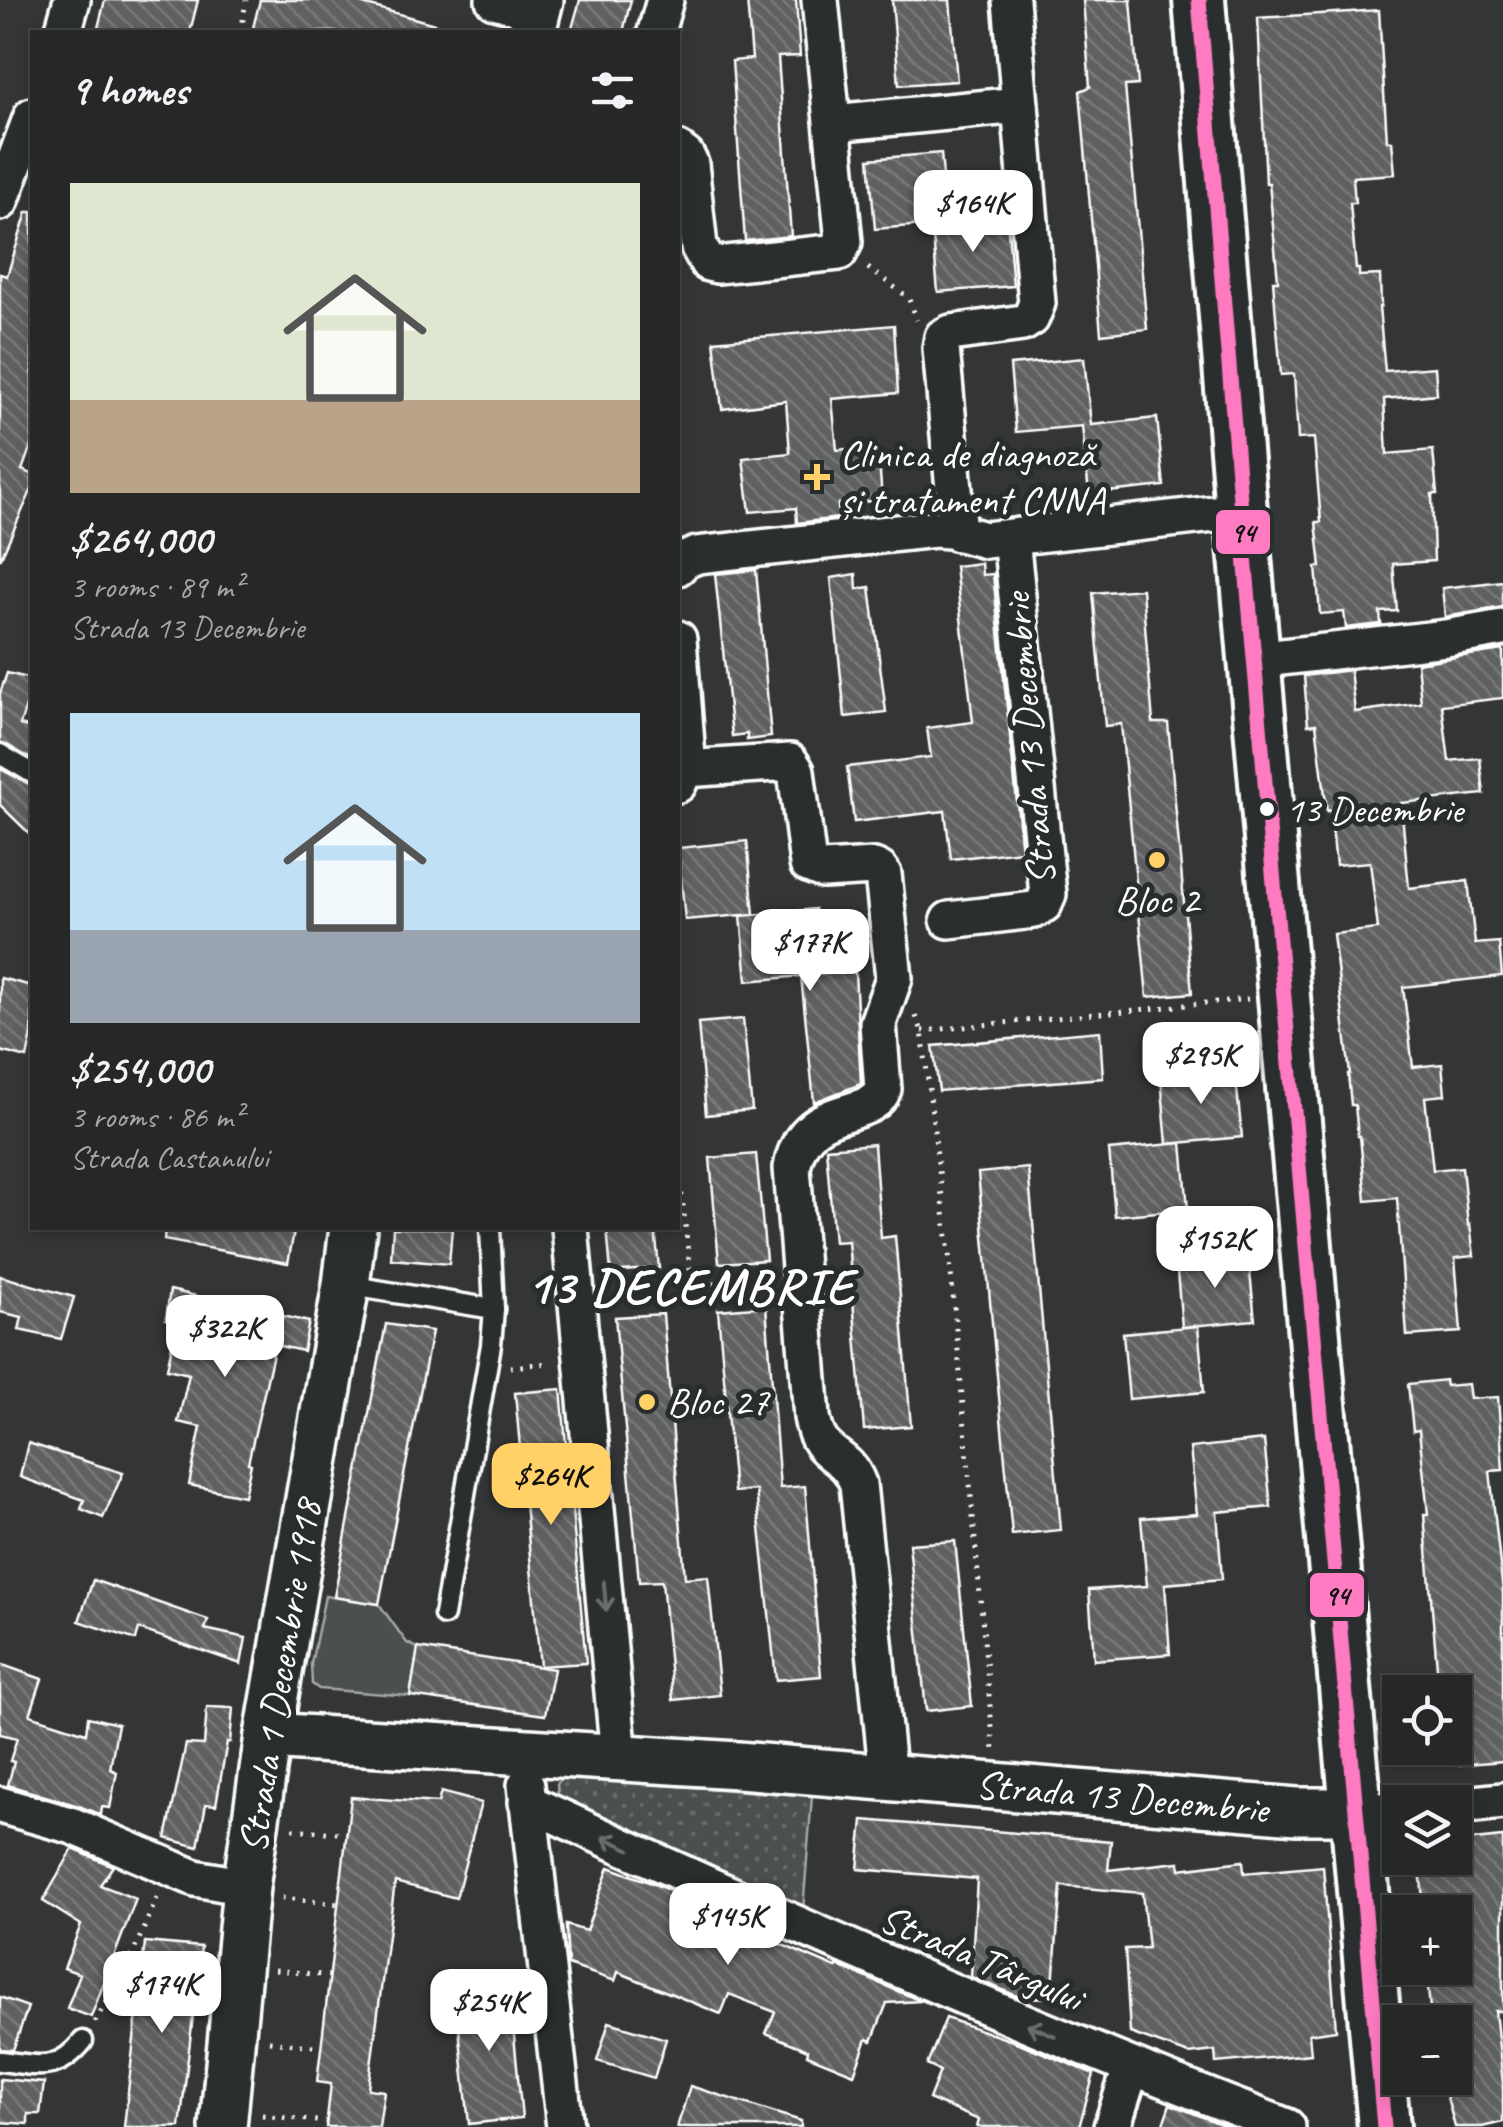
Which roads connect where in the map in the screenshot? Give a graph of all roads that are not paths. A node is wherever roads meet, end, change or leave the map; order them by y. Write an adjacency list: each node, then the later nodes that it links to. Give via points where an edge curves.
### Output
1 (72, 0): 6 (street)
2 (665, 0): 7 (street)
3 (820, 0): 10 (street)
4 (1011, 0): 8 (street)
5 (1199, 0): 13 (main road)
6 (64, 30)
7 (657, 30)
8 (1020, 105): 10 (street); 14 (street, via 1036,311 1023,323 943,337)
9 (30, 121): 12 (street)
10 (833, 123): 11 (street, via 844,242 836,254 708,263 699,247 690,164)
11 (680, 152)
12 (0, 202)
13 (1241, 511): 15 (street, Strada 13 Decembrie); 18 (main road)
14 (958, 533): 15 (street, Strada 13 Decembrie); 16 (street, Strada 13 Decembrie, via 935,529 696,556)
15 (1010, 538): 23 (street, Strada 13 Decembrie, via 1048,894 1034,910)
16 (680, 564)
17 (1503, 628): 18 (street)
18 (1255, 660): 38 (main road)
19 (680, 663): 22 (street, via 687,748)
20 (0, 754): 21 (lane)
21 (30, 773)
22 (681, 776): 33 (street, via 793,764 808,864 882,872 893,969 878,1023 882,1096 814,1127 801,1142 792,1178 815,1435 858,1484)
23 (949, 920)
24 (353, 1230): 27 (street, Strada 1 Decembrie 1918)
25 (490, 1230): 28 (lane)
26 (570, 1230): 32 (street, one-way to 32)
27 (346, 1284): 28 (lane); 30 (street, Strada 1 Decembrie 1918)
28 (494, 1309): 29 (lane)
29 (444, 1616)
30 (268, 1736): 31 (street, Strada 13 Decembrie); 39 (street, Strada 1 Decembrie 1918)
31 (522, 1752): 32 (street, Strada 13 Decembrie); 35 (street)
32 (619, 1757): 33 (street, Strada 13 Decembrie)
33 (888, 1778): 38 (street, Strada 13 Decembrie, via 1297,1811)
34 (1503, 1801): 36 (street)
35 (527, 1802): 42 (street, Strada Târgului, one-way to 35); 44 (street)
36 (1472, 1804)
37 (0, 1805): 39 (street, via 73,1826 170,1869)
38 (1378, 1811): 47 (main road)
39 (264, 1893): 43 (street, Strada 1 Decembrie 1918)
40 (83, 2041): 41 (lane, via 60,2063)
41 (0, 2061)
42 (1131, 2068): 45 (street); 46 (street, Strada Târgului)
43 (243, 2121)
44 (566, 2127)
45 (1112, 2127)
46 (1287, 2127)
47 (1384, 2127)

